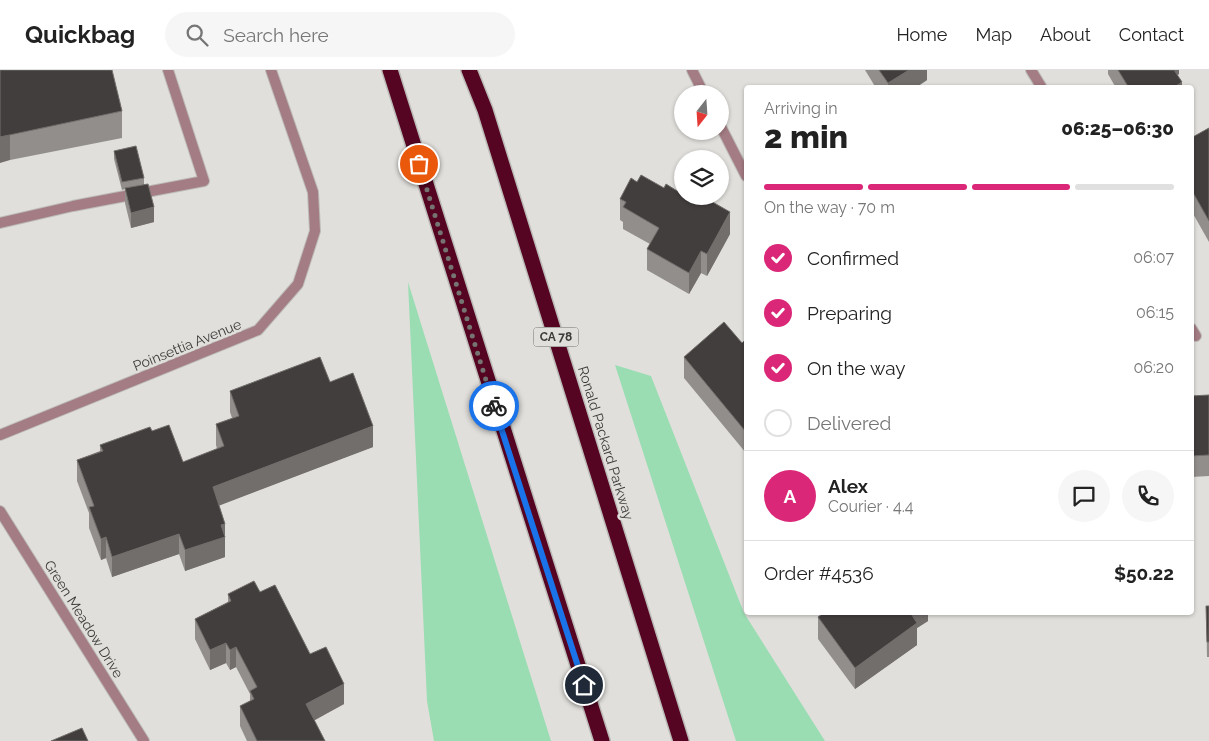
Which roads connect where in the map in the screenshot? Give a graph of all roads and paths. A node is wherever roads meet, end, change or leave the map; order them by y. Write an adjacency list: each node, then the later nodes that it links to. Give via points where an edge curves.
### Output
1 (168, 70): 11 (street, via 204,181)
2 (271, 70): 12 (street, Poinsettia Avenue, via 314,192 315,231 298,284 258,330)
3 (390, 70): 15 (highway)
4 (469, 70): 16 (highway, Ronald Packard Parkway / CA 78, via 485,110)
5 (692, 70): 7 (street)
6 (1031, 70): 8 (street)
7 (700, 85)
8 (1040, 85)
9 (728, 140): 10 (street)
10 (744, 172)
11 (0, 223)
12 (0, 434)
13 (0, 511): 14 (street, Green Meadow Drive)
14 (144, 741)
15 (602, 741)
16 (681, 741)

